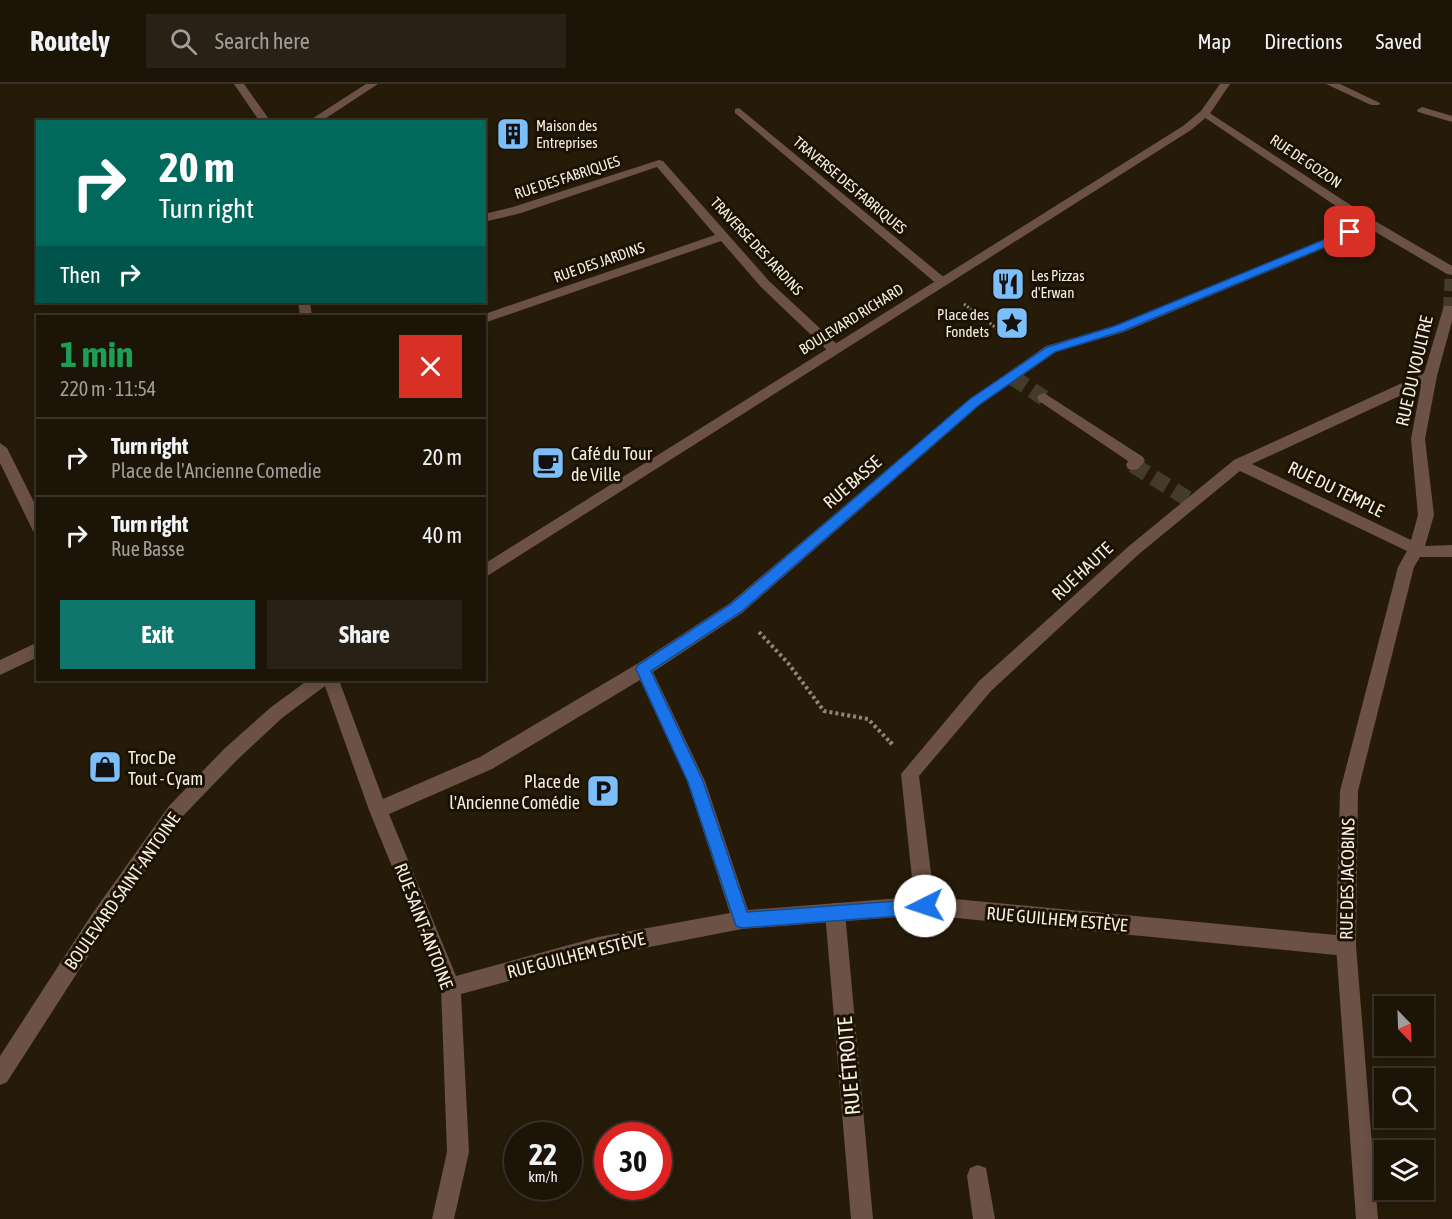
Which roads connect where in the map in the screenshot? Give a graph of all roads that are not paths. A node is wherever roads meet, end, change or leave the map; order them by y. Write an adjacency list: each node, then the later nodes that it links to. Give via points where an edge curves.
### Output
1 (239, 84): 10 (street)
2 (373, 84): 11 (street)
3 (1225, 84): 8 (street, BOULEVARD RICHARD)
4 (1331, 84): 5 (street)
5 (1375, 103)
6 (1422, 110): 9 (street)
7 (739, 111): 17 (street, TRAVERSE DES FABRIQUES)
8 (1205, 114): 14 (street, RUE DE GOZON); 17 (street, BOULEVARD RICHARD)
9 (1452, 119)
10 (265, 120)
11 (315, 120)
12 (659, 163): 13 (street, RUE DES FABRIQUES); 15 (street, TRAVERSE DES JARDINS)
13 (486, 218)
14 (1371, 224): 16 (street, RUE DE GOZON); 32 (street, RUE BASSE, via 1119,328 1051,349 975,402 736,608)
15 (724, 236): 19 (street, RUE DES JARDINS); 20 (street, TRAVERSE DES JARDINS, via 765,284)
16 (1452, 270)
17 (942, 282): 20 (street, BOULEVARD RICHARD)
18 (1449, 309): 21 (street, RUE DU VOULTRE)
19 (486, 318)
20 (834, 349): 29 (street, BOULEVARD RICHARD)
21 (1430, 376): 24 (street, RUE HAUTE); 27 (street, RUE DU VOULTRE, via 1418,440 1426,515)
22 (1044, 398): 25 (street, via 1138,461)
23 (0, 448): 26 (street)
24 (1239, 464): 27 (street, RUE DU TEMPLE); 36 (street, RUE HAUTE, via 1134,550 986,686 910,774)
25 (1133, 465)
26 (36, 523)
27 (1416, 549): 28 (street); 39 (street, RUE DES JACOBINS, via 1406,567 1349,791)
28 (1452, 550)
29 (486, 571)
30 (36, 650): 31 (street)
31 (0, 668)
32 (643, 669): 35 (street, RUE BASSE, via 486,763); 38 (street, via 696,781)
33 (319, 681): 41 (street, BOULEVARD SAINT-ANTOINE, via 268,720 175,812)
34 (331, 681): 35 (street, RUE SAINT-ANTOINE)
35 (378, 810): 40 (street, RUE SAINT-ANTOINE)
36 (925, 906): 37 (street, RUE GUILHEM ESTÈVE); 39 (street, RUE GUILHEM ESTÈVE)
37 (835, 912): 38 (street, RUE GUILHEM ESTÈVE); 44 (street, RUE ÉTROITE)
38 (742, 920): 40 (street, RUE GUILHEM ESTÈVE, via 598,947)
39 (1346, 946): 46 (street, RUE DES JACOBINS)
40 (452, 987): 43 (street, RUE SAINT-ANTOINE, via 458,1152)
41 (0, 1075)
42 (978, 1176): 45 (street)
43 (443, 1219)
44 (862, 1219)
45 (984, 1219)
46 (1367, 1219)

